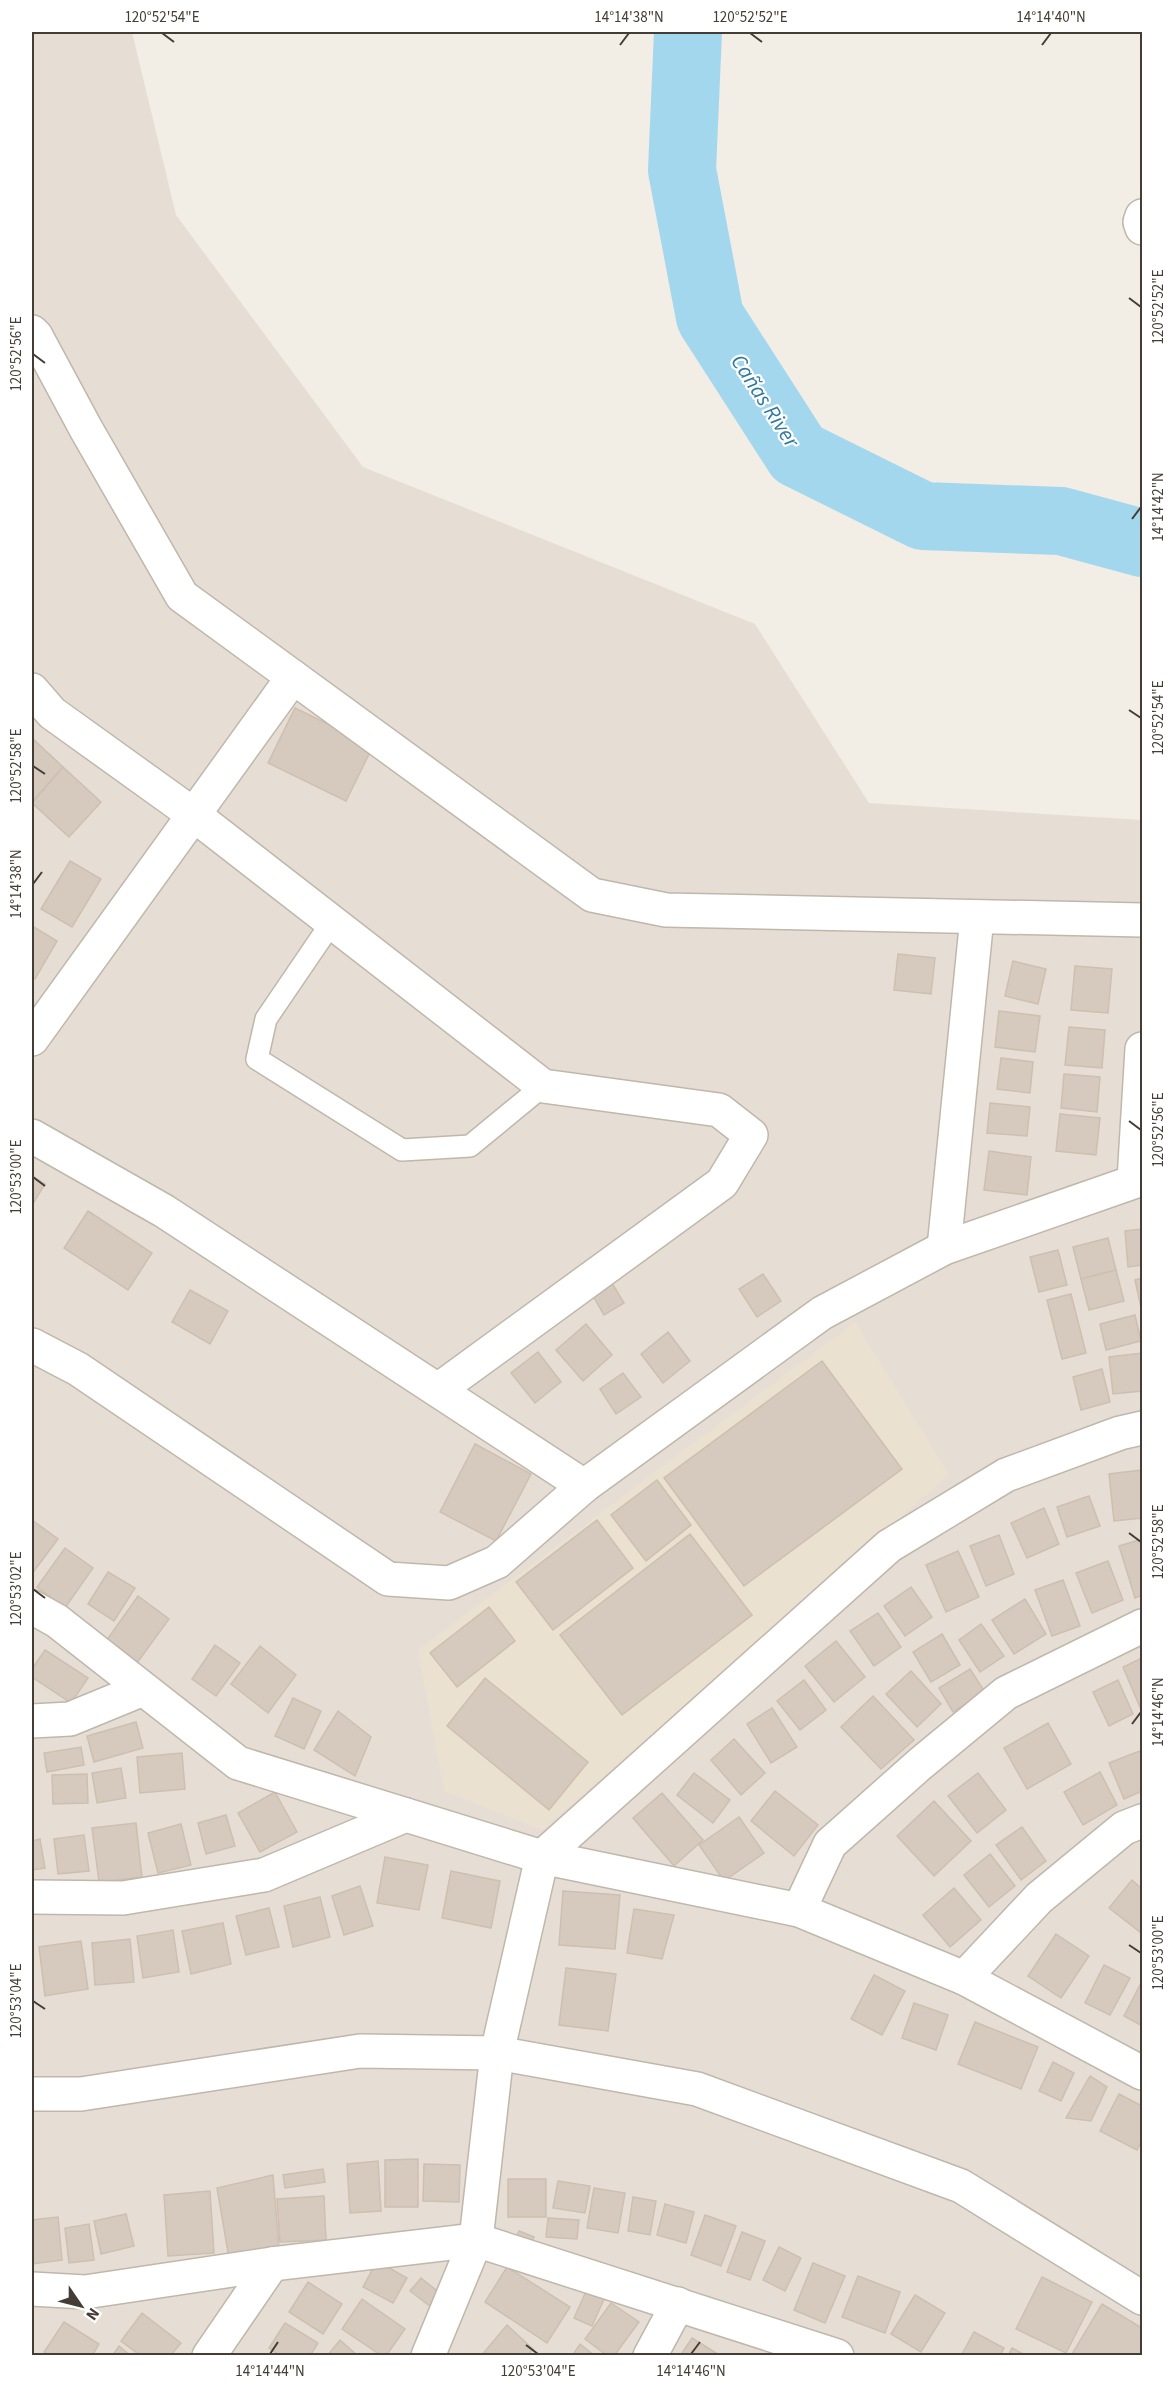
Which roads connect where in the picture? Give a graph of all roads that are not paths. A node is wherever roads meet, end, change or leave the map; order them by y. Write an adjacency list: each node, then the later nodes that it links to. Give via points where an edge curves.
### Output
1 (1143, 216): 2 (street)
2 (1143, 228)
3 (32, 332): 4 (street, via 182,596)
4 (293, 677): 6 (street); 7 (street, via 592,895 666,910)
5 (32, 690): 6 (street, via 52,713)
6 (194, 815): 9 (street); 10 (street)
7 (977, 917): 8 (street); 15 (street)
8 (1143, 920)
9 (332, 922): 12 (street); 12 (lane, via 266,1019 257,1059 402,1150 470,1146)
10 (32, 1039)
11 (1143, 1049): 14 (street)
12 (543, 1086): 17 (street, via 719,1110 750,1135 722,1183)
13 (32, 1136): 17 (street, via 164,1211)
14 (1138, 1179): 15 (street)
15 (944, 1248): 19 (street, via 822,1312)
16 (32, 1345): 19 (street, via 78,1369 388,1579 449,1583 497,1562)
17 (438, 1390): 19 (street)
18 (1143, 1428): 26 (street, via 1006,1475 889,1546)
19 (584, 1486)
20 (32, 1607): 22 (street, via 57,1621)
21 (1143, 1626): 28 (street, via 1006,1693 830,1844)
22 (142, 1689): 23 (street, via 70,1719); 24 (street, via 238,1763)
23 (32, 1721)
24 (406, 1815): 26 (street); 27 (street, via 264,1875 123,1898)
25 (1136, 1830): 29 (street, via 1039,1898)
26 (542, 1857): 28 (street); 30 (street)
27 (32, 1897)
28 (799, 1910): 29 (street)
29 (964, 1978): 31 (street)
30 (498, 2053): 32 (street, via 360,2051 81,2094); 33 (street); 36 (street, via 697,2089 961,2186)
31 (1143, 2073)
32 (32, 2094)
33 (476, 2240): 34 (street); 37 (street); 39 (street)
34 (272, 2264): 35 (street, via 85,2292); 38 (street)
35 (33, 2291)
36 (1143, 2298)
37 (678, 2304): 40 (street); 41 (street)
38 (208, 2355)
39 (428, 2355)
40 (650, 2355)
41 (837, 2355)

